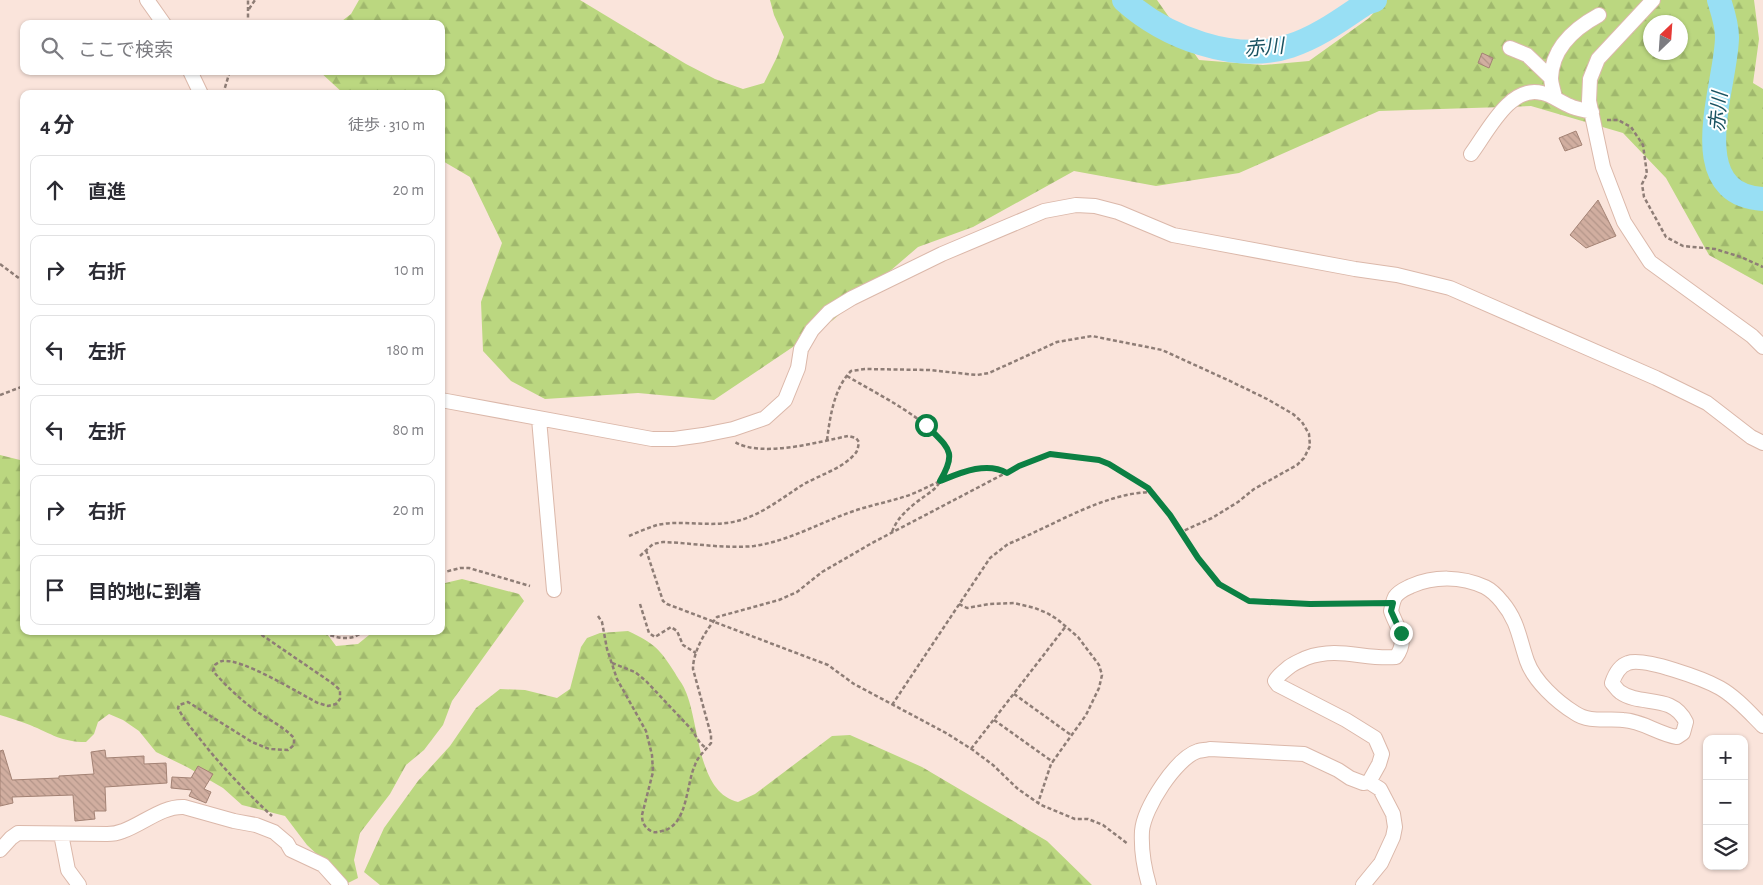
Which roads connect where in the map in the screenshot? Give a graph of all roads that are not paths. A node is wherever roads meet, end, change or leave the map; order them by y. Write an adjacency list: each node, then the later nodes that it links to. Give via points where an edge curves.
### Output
1 (146, 0): 4 (street)
2 (1652, 0): 10 (street, via 1594,66 1589,92)
3 (1599, 15): 7 (street, via 1574,30 1565,41 1555,60)
4 (161, 20)
5 (1510, 48): 7 (street, via 1527,55)
6 (192, 75): 8 (street)
7 (1552, 78): 9 (street)
8 (199, 90)
9 (1555, 98): 10 (street); 11 (street, via 1529,92 1514,99 1496,116)
10 (1592, 117): 12 (street, via 1603,167 1624,222 1650,262)
11 (1471, 154)
12 (1763, 346)
13 (445, 401): 14 (street)
14 (539, 419): 15 (street, via 652,439 674,439 730,430 765,418 785,400 798,368 801,349 812,330 829,312 942,254 1044,211 1076,205 1118,212 1173,235 1397,275 1450,288 1707,403); 16 (street)
15 (1763, 443)
16 (554, 590)
17 (1763, 726): 18 (street, via 1720,688 1689,675 1642,662 1629,662 1620,667 1612,683 1619,692 1679,711 1686,722 1683,734 1677,738 1639,723 1583,718 1534,676 1512,614 1500,600 1486,588 1469,582 1434,578 1402,590 1396,596 1391,611 1403,643 1396,657 1322,653 1293,663 1275,681 1375,738 1382,754)
18 (1369, 782): 23 (street, via 1350,778 1304,754 1198,751 1171,773 1143,824 1143,856); 24 (street, via 1387,800 1395,826 1382,863)
19 (60, 834): 20 (street, via 18,833); 21 (street, via 68,870); 22 (street, via 122,832 166,811 184,807 274,832 291,850 323,865)
20 (0, 850)
21 (79, 885)
22 (340, 885)
23 (1149, 885)
24 (1363, 885)

